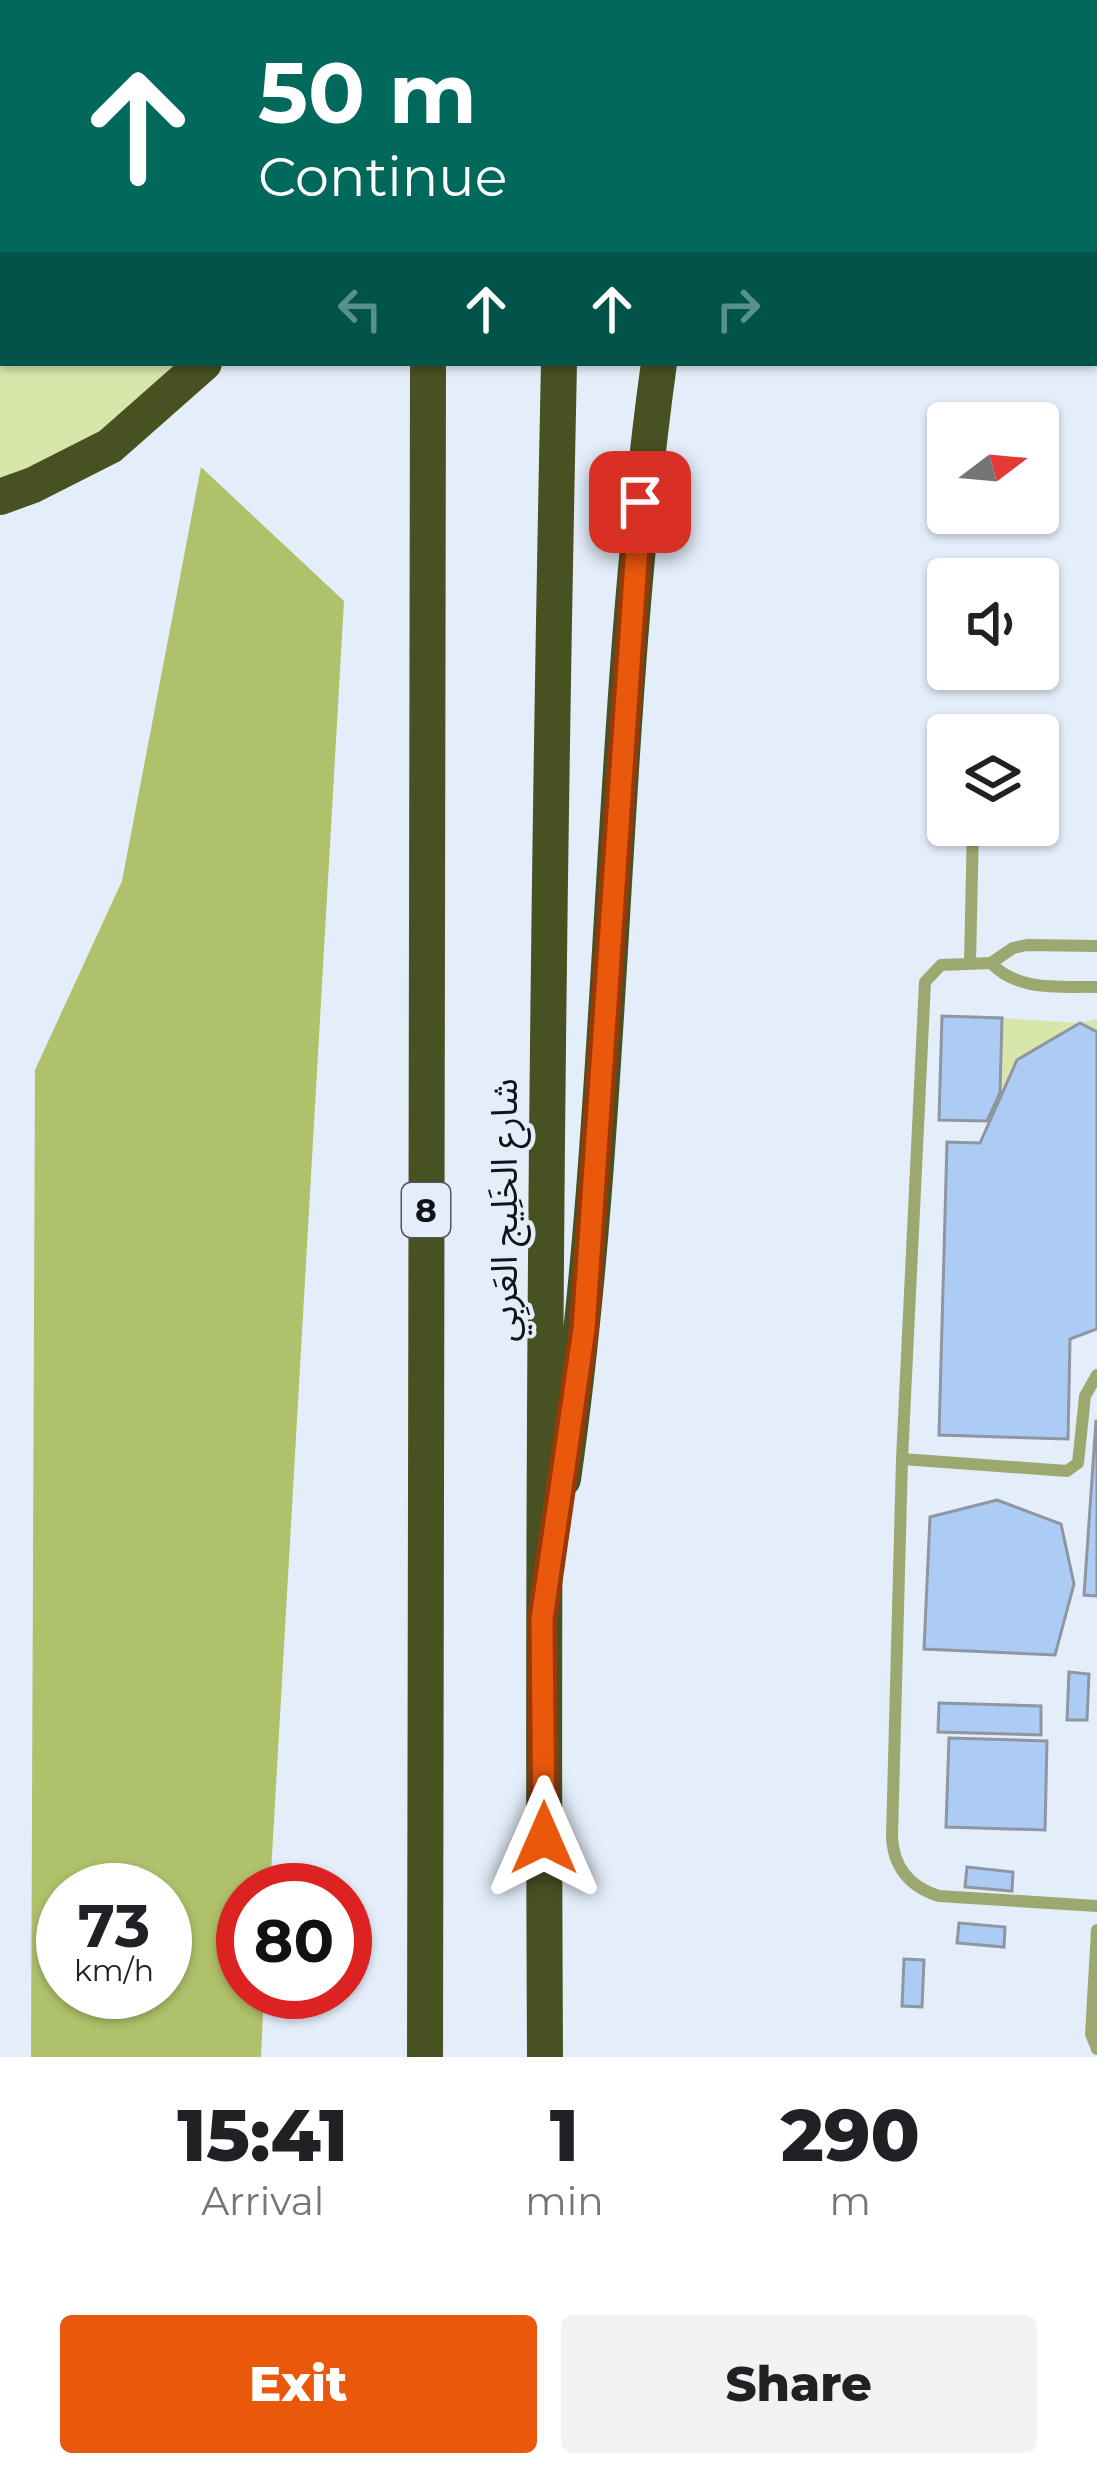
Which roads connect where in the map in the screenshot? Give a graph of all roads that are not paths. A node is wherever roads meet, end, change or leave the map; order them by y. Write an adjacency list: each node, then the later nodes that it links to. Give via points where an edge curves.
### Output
1 (201, 366): 5 (highway, via 110,446)
2 (428, 366): 17 (highway, 8)
3 (559, 366): 13 (highway, شارع الخَلِيج العَربِي)
4 (659, 366): 13 (highway, via 640,502 584,1329)
5 (0, 497)
6 (973, 846): 8 (lane)
7 (1097, 946): 9 (lane, via 1027,944)
8 (970, 963): 9 (lane); 12 (lane, via 941,964 926,982)
9 (991, 963): 10 (lane, via 1024,984)
10 (1097, 987)
11 (1097, 1375): 12 (lane, via 1085,1396 1078,1463 1067,1471)
12 (902, 1459): 14 (lane, via 897,1863 914,1885 939,1896)
13 (542, 1619): 18 (highway, شارع الخَلِيج العَربِي)
14 (1097, 1906)
15 (1097, 1930): 16 (lane)
16 (1097, 2050)
17 (424, 2057)
18 (545, 2057)

